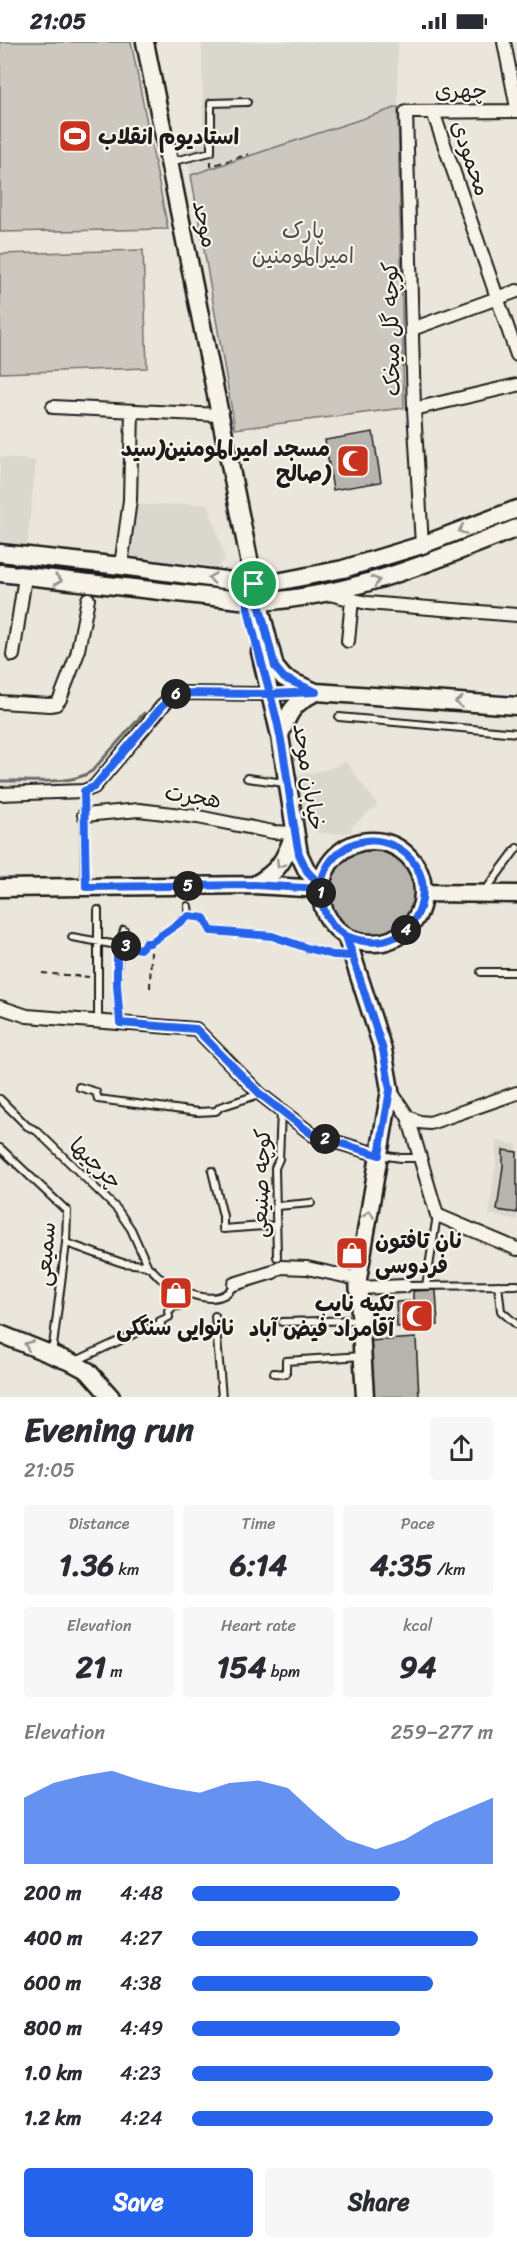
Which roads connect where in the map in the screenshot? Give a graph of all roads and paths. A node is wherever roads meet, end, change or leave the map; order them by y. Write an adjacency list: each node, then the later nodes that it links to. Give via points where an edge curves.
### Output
1 (145, 42): 9 (main road, موحد)
2 (504, 42): 4 (street)
3 (247, 102): 7 (lane, via 211,103)
4 (517, 110): 6 (street, چهری)
5 (406, 112): 6 (street, چهری); 12 (street, کوچه گل میخک)
6 (433, 112): 11 (street, محمودی)
7 (211, 152): 8 (path, via 212,166); 9 (lane)
8 (249, 154)
9 (169, 163): 18 (main road, موحد)
10 (517, 291): 11 (street)
11 (497, 298): 12 (street); 13 (street, محمودی)
12 (412, 329): 16 (street, کوچه گل میخک)
13 (517, 355)
14 (517, 385): 16 (street)
15 (53, 407): 17 (street)
16 (414, 409): 21 (street, کوچه گل میخک)
17 (132, 411): 18 (street); 23 (street, via 130,501)
18 (220, 415): 26 (main road, موحد)
19 (517, 509): 21 (main road, one-way to 21)
20 (517, 528): 27 (main road, one-way to 20, via 424,566)
21 (422, 545): 26 (main road, via 343,569 277,582)
22 (0, 553): 23 (main road)
23 (121, 566): 26 (main road, one-way to 23)
24 (0, 573): 25 (main road)
25 (25, 577): 30 (main road, one-way to 30); 33 (street)
26 (249, 583): 30 (main road, موحد)
27 (328, 593): 29 (street); 30 (main road)
28 (88, 599): 36 (street, via 77,655 56,704)
29 (352, 600): 31 (street); 32 (street)
30 (252, 601): 34 (main road, via 275,667 284,678); 35 (main road, خیابان موحد)
31 (517, 615)
32 (348, 641)
33 (13, 656)
34 (316, 692): 35 (street); 37 (main road, one-way to 34); 40 (main road, via 294,705)
35 (271, 694): 40 (main road, خیابان موحد); 43 (street, via 180,693 170,697 94,787)
36 (0, 702)
37 (517, 706)
38 (339, 717): 39 (lane)
39 (517, 733)
40 (280, 736): 42 (main road, خیابان موحد)
41 (247, 778): 42 (lane)
42 (287, 783): 46 (main road, خیابان موحد)
43 (84, 791): 44 (street); 45 (lane)
44 (0, 794)
45 (84, 815): 46 (street, هجرت, via 139,810); 49 (lane)
46 (294, 833): 48 (main road, one-way to 48, via 278,868); 50 (main road, خیابان موحد, via 302,864)
47 (517, 848): 53 (lane)
48 (254, 885): 49 (main road); 50 (main road)
49 (86, 887): 51 (main road)
50 (321, 887): 52 (main road, via 327,867 336,855 362,841 377,841 392,845 410,858 421,878); 59 (main road, via 326,915)
51 (0, 888)
52 (423, 893): 53 (main road); 59 (main road, via 414,922 390,940 368,943)
53 (483, 894): 54 (main road)
54 (517, 894)
55 (188, 906): 57 (lane)
56 (98, 910): 61 (lane)
57 (189, 916): 62 (lane); 64 (lane, via 204,918 211,931 272,936 316,950)
58 (123, 930): 63 (lane)
59 (346, 936): 64 (main road)
60 (72, 937): 61 (lane)
61 (98, 941): 63 (lane); 68 (lane)
62 (150, 943): 63 (lane, via 140,949); 69 (path)
63 (119, 945): 72 (lane)
64 (353, 956): 74 (main road, via 383,1050)
65 (481, 972): 66 (lane)
66 (517, 972)
67 (42, 973): 68 (path)
68 (98, 978): 71 (lane)
69 (150, 988)
70 (0, 1007): 71 (street, via 27,1016)
71 (98, 1022): 72 (street)
72 (120, 1023): 76 (street, via 196,1029)
73 (79, 1087): 76 (lane, via 96,1092 99,1099 198,1112 216,1111)
74 (390, 1090): 79 (street); 81 (main road)
75 (517, 1093): 79 (street, via 430,1123)
76 (260, 1094): 78 (street)
77 (0, 1100): 91 (lane, چرچیها, via 117,1209)
78 (281, 1111): 81 (street, via 313,1135); 85 (lane, کوچه صنیعی, via 279,1159 275,1168)
79 (408, 1117): 82 (street)
80 (0, 1148): 88 (lane, سمیعی, via 67,1211)
81 (379, 1155): 82 (lane); 92 (main road, one-way to 81)
82 (421, 1158): 86 (street)
83 (212, 1171): 87 (lane, via 223,1229)
84 (311, 1203): 85 (lane)
85 (277, 1206): 87 (lane, کوچه صنیعی)
86 (437, 1215): 89 (street); 97 (lane)
87 (277, 1225): 90 (lane, کوچه صنیعی)
88 (66, 1243): 91 (lane); 104 (lane, سمیعی)
89 (517, 1249)
90 (278, 1262): 92 (street); 93 (street, via 273,1272)
91 (148, 1267): 98 (lane)
92 (358, 1283): 96 (street); 100 (main road)
93 (234, 1284): 98 (lane, via 231,1291 210,1299)
94 (498, 1285): 95 (lane); 97 (lane); 102 (lane, via 501,1311)
95 (517, 1285)
96 (405, 1286): 97 (lane)
97 (426, 1286)
98 (182, 1291): 106 (lane, via 179,1306 170,1307 170,1317 161,1324)
99 (215, 1316): 109 (lane)
100 (360, 1320): 101 (lane); 105 (main road)
101 (282, 1322)
102 (517, 1325)
103 (0, 1334): 104 (main road, one-way to 103)
104 (52, 1355): 106 (main road)
105 (362, 1356): 107 (lane, via 286,1361 286,1374); 110 (main road)
106 (73, 1363): 108 (main road, via 87,1371)
107 (274, 1372)
108 (111, 1397)
109 (222, 1397)
110 (365, 1397)

